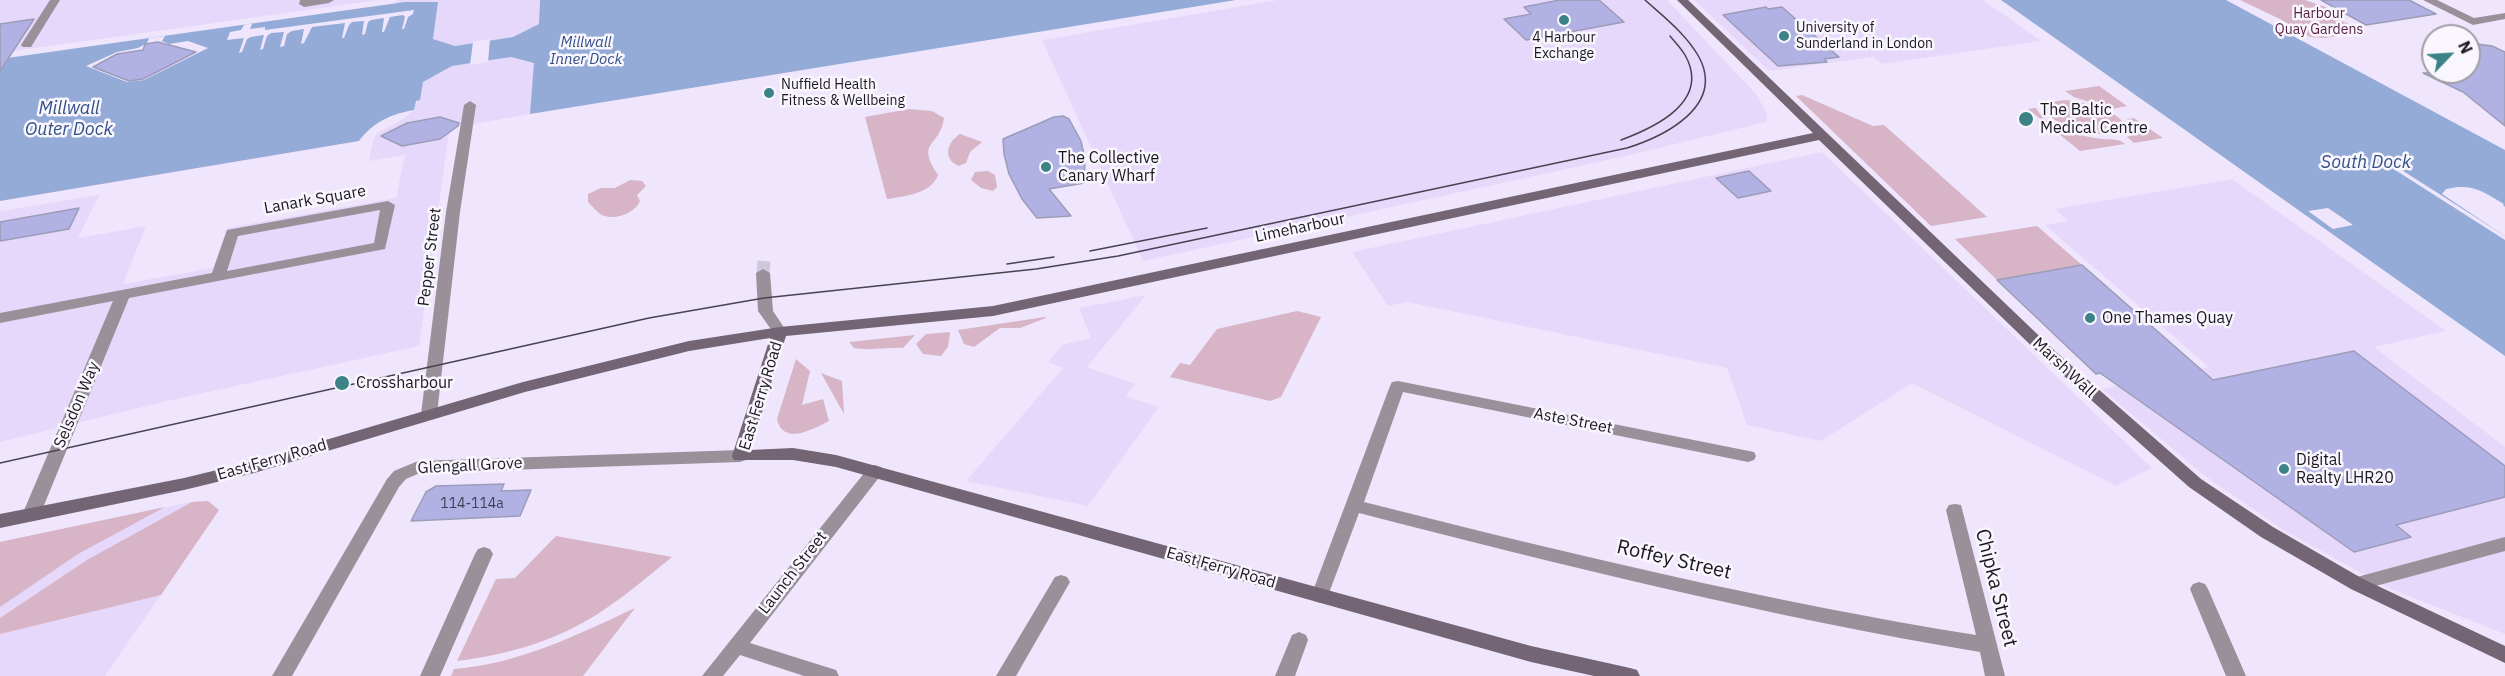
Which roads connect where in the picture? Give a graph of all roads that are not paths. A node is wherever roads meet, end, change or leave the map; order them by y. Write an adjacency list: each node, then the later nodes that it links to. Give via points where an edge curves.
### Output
1 (55, 0): 7 (street)
2 (305, 0): 3 (street, via 304,4)
3 (329, 0)
4 (1682, 0): 9 (street, Marsh Wall)
5 (2428, 0): 6 (street, via 2473,22)
6 (2505, 16)
7 (27, 45)
8 (470, 105): 15 (street, Pepper Street)
9 (1823, 135): 14 (street, Limeharbour, via 993,311); 26 (street, Marsh Wall, via 2051,356 2195,483 2267,532)
10 (763, 273): 14 (street, via 763,308)
11 (218, 276): 11 (street, Lanark Square, via 380,246 388,205 232,233); 12 (street)
12 (123, 295): 13 (street); 21 (street, Selsdon Way)
13 (0, 318)
14 (780, 332): 15 (street, East Ferry Road, via 678,348); 16 (street, East Ferry Road)
15 (429, 414): 21 (street, East Ferry Road, via 254,467)
16 (740, 456): 18 (street, East Ferry Road, via 793,454); 33 (street, Glengall Grove, via 409,470 393,483)
17 (1748, 456): 19 (street, Aste Street, via 1398,386)
18 (875, 471): 28 (street, East Ferry Road); 31 (street, Launch Street)
19 (1354, 506): 28 (street); 30 (street, Roffey Street, via 1556,557 1834,619)
20 (1955, 510): 30 (street, Chipka Street)
21 (31, 515): 22 (street, East Ferry Road)
22 (0, 521)
23 (2505, 544): 26 (street)
24 (484, 554): 34 (street)
25 (1061, 582): 37 (street)
26 (2356, 584): 32 (street, Marsh Wall)
27 (2199, 589): 41 (street)
28 (1320, 596): 39 (street, East Ferry Road, via 1531,654)
29 (1299, 640): 38 (street)
30 (1987, 645): 40 (street, Chipka Street)
31 (736, 646): 35 (street, Launch Street); 36 (street)
32 (2505, 655)
33 (282, 676)
34 (430, 676)
35 (712, 676)
36 (830, 676)
37 (1006, 676)
38 (1285, 676)
39 (1630, 676)
40 (1995, 676)
41 (2236, 676)

